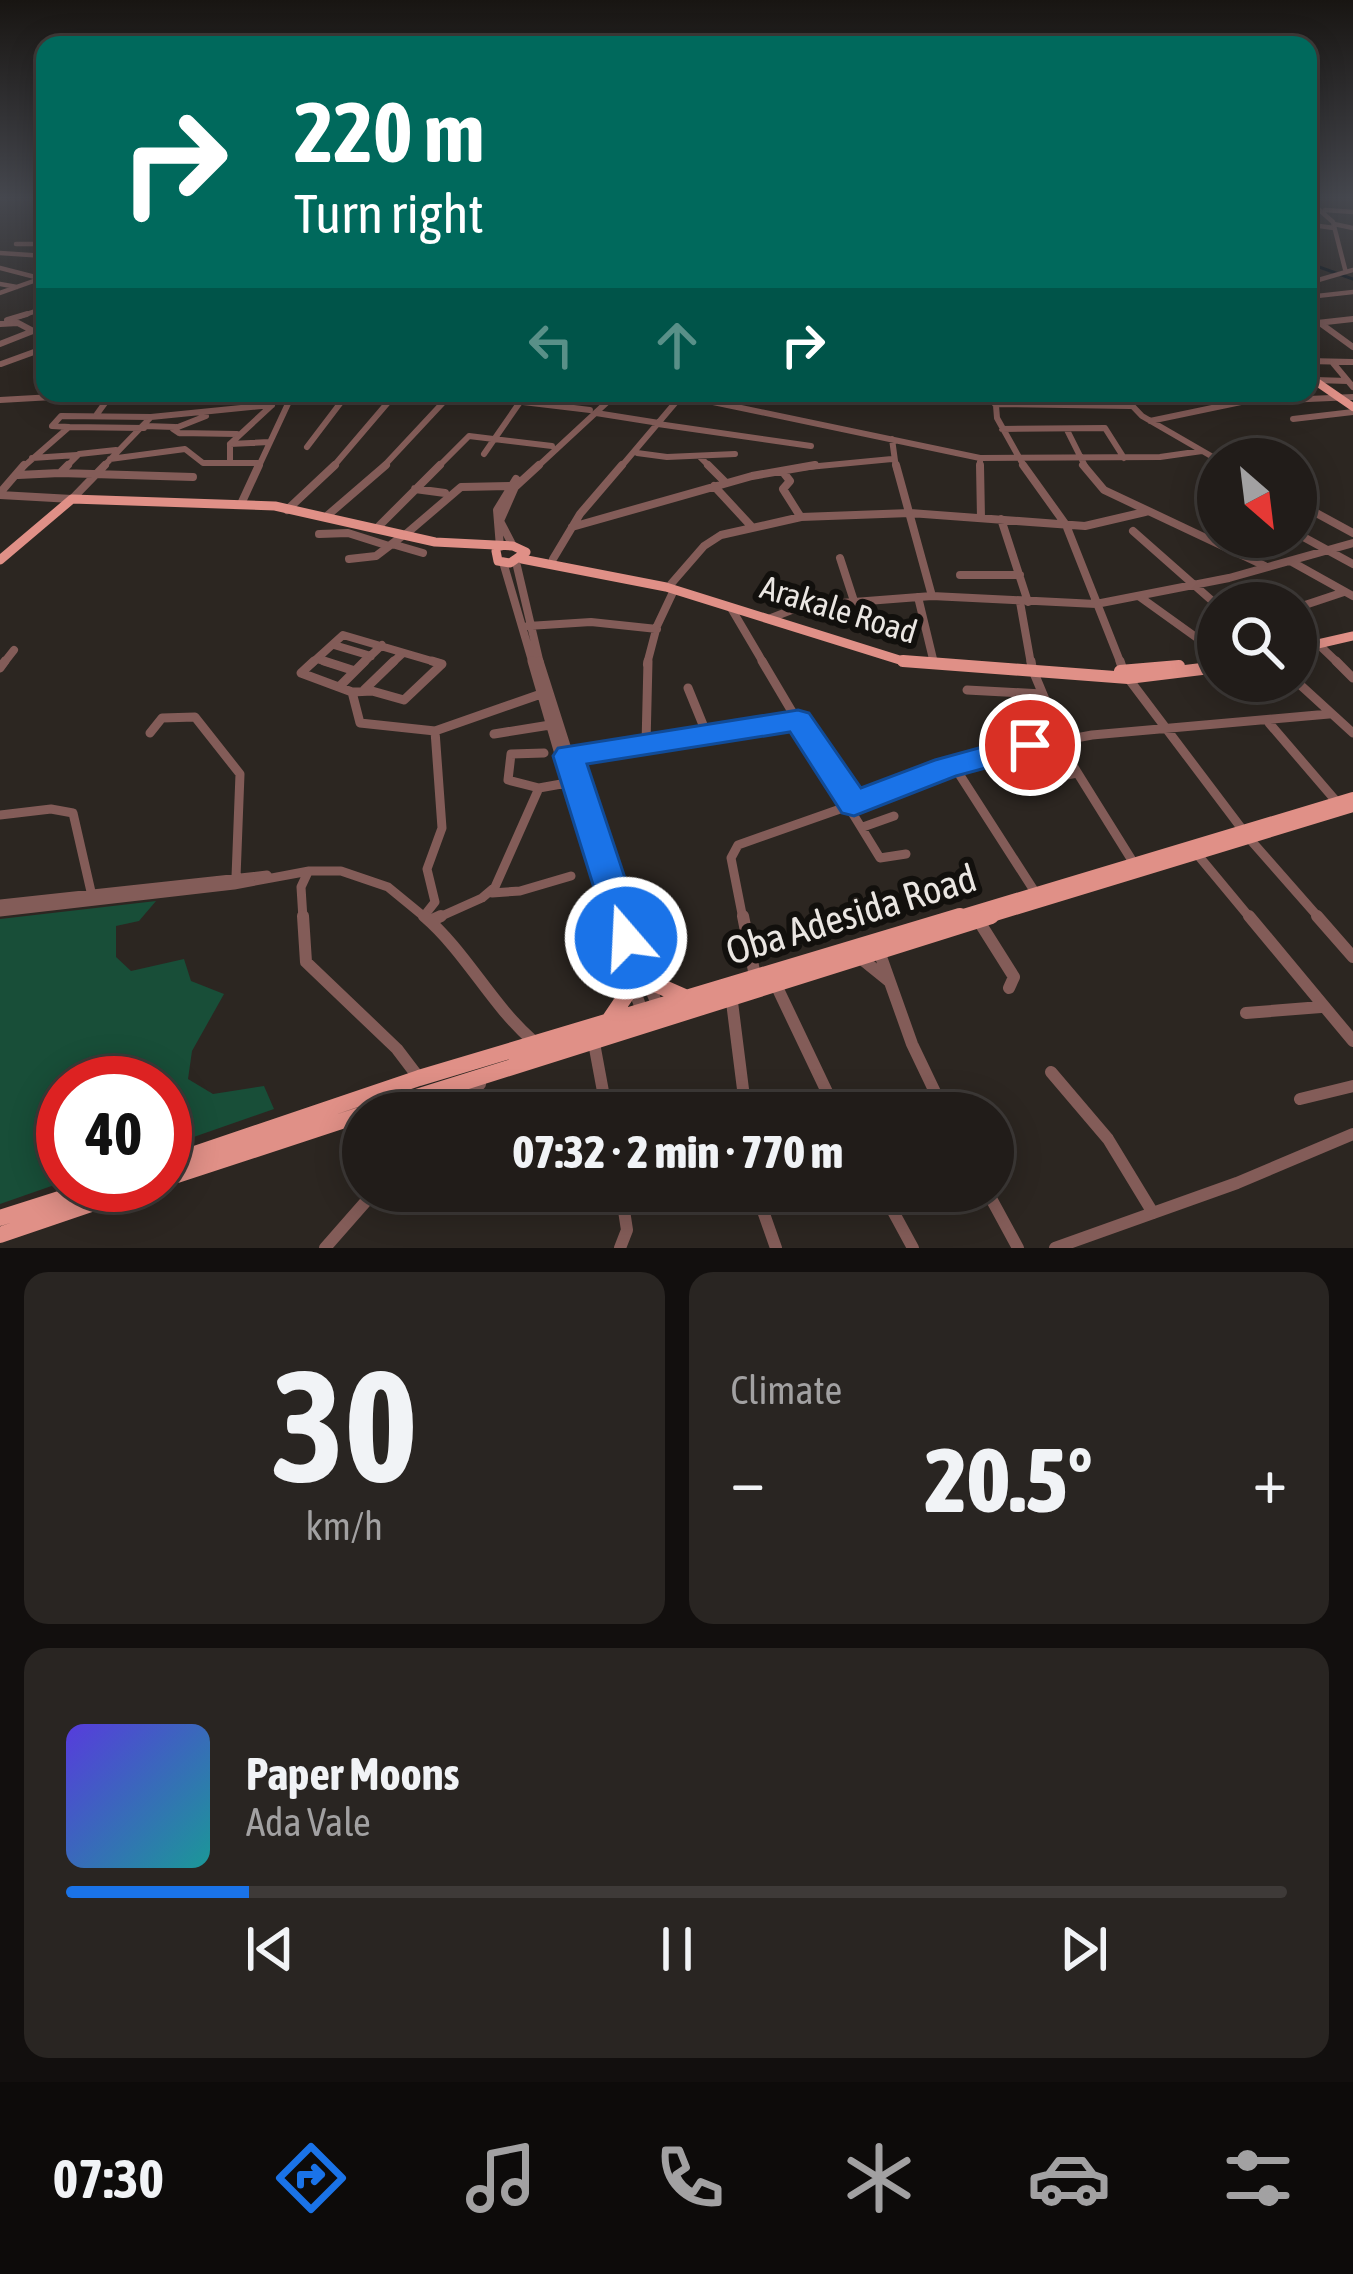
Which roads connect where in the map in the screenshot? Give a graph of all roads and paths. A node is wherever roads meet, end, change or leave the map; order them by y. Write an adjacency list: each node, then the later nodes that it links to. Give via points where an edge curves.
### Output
1 (0, 268): 3 (street)
2 (1349, 270): 6 (street)
3 (13, 272): 4 (street); 7 (street)
4 (36, 279)
5 (36, 281): 7 (street)
6 (1317, 281)
7 (5, 287)
8 (1353, 292): 9 (street)
9 (1317, 296)
10 (36, 312): 13 (street)
11 (1317, 319): 15 (street)
12 (1353, 319): 15 (street)
13 (18, 320): 16 (street); 17 (street, via 33,332)
14 (1317, 322): 15 (street)
15 (1320, 322): 18 (street)
16 (0, 323)
17 (11, 340): 19 (street); 20 (street)
18 (1353, 342)
19 (0, 344)
20 (36, 351): 24 (street)
21 (1317, 361): 22 (street)
22 (1332, 362): 23 (street); 28 (street)
23 (1353, 362)
24 (1, 364): 25 (street, via 7,369)
25 (0, 374)
26 (1317, 380): 28 (street)
27 (1317, 383): 30 (main road)
28 (1351, 384)
29 (36, 398): 33 (street)
30 (1341, 398): 31 (street); 32 (street); 49 (main road)
31 (1353, 398)
32 (1317, 399)
33 (0, 400)
34 (106, 402): 52 (street)
35 (288, 402): 66 (street)
36 (341, 402): 70 (street)
37 (389, 402): 102 (street)
38 (446, 402): 106 (street)
39 (520, 402): 47 (street); 64 (street)
40 (558, 402): 47 (street)
41 (604, 402): 50 (street)
42 (676, 402): 57 (street)
43 (715, 402): 65 (street)
44 (1127, 402): 48 (street)
45 (1241, 402): 56 (street)
46 (995, 404): 48 (street); 60 (street)
47 (555, 406): 50 (street)
48 (1130, 406): 56 (street)
49 (1353, 409): 55 (street)
50 (593, 412): 57 (street); 68 (street); 124 (street, via 507,500 500,521)
51 (212, 413): 54 (street); 61 (street); 63 (street, via 272,405 261,422)
52 (96, 416): 53 (street); 58 (street, via 62,415 51,425)
53 (130, 417): 54 (street); 59 (street)
54 (152, 417): 59 (street)
55 (1293, 419)
56 (1150, 421): 71 (street)
57 (659, 424): 69 (street); 75 (street)
58 (69, 427): 59 (street); 80 (street)
59 (141, 427): 61 (street); 73 (street)
60 (1002, 429): 62 (street); 86 (street)
61 (178, 430): 63 (street); 72 (street)
62 (1067, 430): 82 (street, via 1108,429); 85 (street)
63 (237, 434): 67 (street)
64 (496, 436): 68 (street); 77 (street); 97 (street, via 469,436)
65 (892, 440): 81 (street); 84 (street)
66 (268, 442): 67 (street); 88 (street)
67 (230, 444): 87 (street)
68 (552, 446): 96 (street)
69 (811, 446)
70 (307, 447)
71 (1197, 448)
72 (185, 449): 83 (street); 87 (street, via 203,463)
73 (120, 450): 76 (street); 83 (street)
74 (1197, 451): 82 (street)
75 (637, 453): 79 (street); 113 (street)
76 (79, 454): 80 (street); 90 (street)
77 (484, 454)
78 (735, 454): 79 (street)
79 (698, 455): 94 (street)
80 (32, 458): 92 (street)
81 (980, 458): 86 (street); 108 (street)
82 (1124, 458): 85 (street)
83 (108, 459): 91 (street)
84 (892, 459): 89 (street); 104 (street)
85 (1081, 459): 86 (street); 103 (street, via 1097,485)
86 (1019, 461): 112 (street)
87 (231, 462): 88 (street)
88 (259, 463): 101 (street)
89 (782, 471): 94 (street); 107 (street)
90 (60, 473): 91 (street); 92 (street)
91 (91, 474): 93 (street); 100 (street)
92 (18, 475): 99 (street)
93 (193, 477)
94 (725, 482): 95 (street)
95 (713, 485): 111 (street); 113 (street)
96 (508, 486): 98 (street, via 468,482); 122 (street, via 498,505)
97 (414, 489): 98 (street); 110 (street)
98 (445, 493): 118 (street)
99 (0, 496): 100 (street)
100 (74, 501): 101 (main road); 130 (main road)
101 (241, 504): 102 (main road)
102 (288, 509): 106 (main road); 118 (main road)
103 (1144, 512): 112 (street); 117 (street)
104 (910, 513): 107 (street); 108 (street); 139 (street)
105 (1317, 513): 115 (street)
106 (328, 515): 110 (main road)
107 (801, 517): 111 (street)
108 (981, 518): 109 (street)
109 (1001, 519): 112 (street); 134 (street)
110 (378, 526): 118 (main road)
111 (751, 526): 135 (street, via 710,542)
112 (1066, 526): 146 (street)
113 (572, 527): 128 (street)
114 (1133, 531): 136 (street)
115 (1353, 533)
116 (320, 534): 118 (street)
117 (1197, 534)
118 (397, 540): 122 (main road); 122 (main road); 123 (street); 127 (street, via 371,558)
119 (1353, 543): 121 (street)
120 (1317, 544): 121 (street)
121 (1326, 549): 129 (street); 131 (street)
122 (498, 550): 124 (main road); 171 (street)
123 (423, 553)
124 (519, 555): 128 (main road, Arakale Road); 135 (main road, Arakale Road); 148 (street, via 515,577)
125 (841, 558): 142 (street)
126 (1250, 558): 132 (street)
127 (349, 559)
128 (553, 560): 135 (main road, Arakale Road)
129 (1302, 562): 132 (street); 138 (street)
130 (0, 564)
131 (1353, 564)
132 (1268, 567): 136 (street)
133 (960, 575): 134 (street)
134 (1020, 575): 143 (street)
135 (673, 586): 145 (main road, Arakale Road); 147 (main road, Arakale Road); 149 (street)
136 (1193, 586): 137 (street); 140 (street)
137 (1197, 589)
138 (1349, 594): 144 (street)
139 (932, 596): 141 (street); 143 (street)
140 (1139, 596): 146 (street); 151 (street)
141 (918, 597): 142 (street); 159 (street)
142 (854, 601): 147 (street)
143 (1024, 602): 146 (street); 163 (street)
144 (1317, 602)
145 (730, 604): 147 (main road, Arakale Road); 175 (street)
146 (1096, 604): 165 (street)
147 (774, 615): 159 (main road, Arakale Road); 163 (main road, Arakale Road, via 906,662)
148 (529, 626): 149 (street); 187 (street)
149 (657, 629): 185 (street, via 641,690)
150 (1353, 634): 152 (main road); 154 (main road)
151 (1197, 635)
152 (1317, 642)
153 (333, 644): 155 (street, via 343,635); 158 (street); 160 (street)
154 (1318, 644): 166 (street)
155 (382, 645): 157 (street); 158 (street)
156 (14, 650): 162 (street)
157 (404, 652): 170 (street); 170 (street, via 442,664 404,700)
158 (371, 656): 164 (street)
159 (933, 658): 163 (main road, Arakale Road)
160 (317, 659): 164 (street); 167 (street, via 301,673)
161 (1197, 663): 165 (main road, Arakale Road)
162 (0, 668)
163 (1033, 670): 165 (main road, Arakale Road); 172 (street)
164 (355, 671): 167 (street)
165 (1125, 674): 178 (street)
166 (1353, 678)
167 (341, 686): 170 (street)
168 (688, 688): 183 (street)
169 (967, 690): 172 (street)
170 (358, 691): 179 (street, via 360,723)
171 (542, 694): 177 (street); 179 (street)
172 (1042, 694): 184 (street)
173 (1317, 701): 174 (street)
174 (1330, 714): 176 (street); 181 (street)
175 (798, 721): 183 (street); 193 (street)
176 (1268, 722): 178 (street); 194 (street)
177 (550, 725): 182 (street); 191 (street)
178 (1162, 729): 184 (street); 198 (street)
179 (436, 731): 212 (street, via 441,840 428,864 436,895)
180 (150, 733): 204 (street, via 164,716 195,717 240,775)
181 (1353, 733)
182 (494, 734)
183 (708, 737): 185 (street)
184 (1060, 739): 188 (street); 189 (street)
185 (646, 744): 187 (street)
186 (544, 753): 192 (street, via 518,751 508,760 508,780)
187 (569, 756): 219 (street)
188 (954, 766): 193 (street); 207 (street)
189 (1077, 773): 190 (street); 201 (street)
190 (1031, 782)
191 (567, 783): 192 (street); 219 (street, via 608,924)
192 (539, 788): 208 (street)
193 (851, 805): 197 (street); 216 (street, via 732,851)
194 (1344, 807): 198 (main road, Oba Adesida Road)
195 (0, 815): 209 (street, via 73,813)
196 (894, 816): 197 (street)
197 (863, 827): 200 (street, via 881,859)
198 (1245, 833): 199 (main road, Oba Adesida Road); 201 (main road, Oba Adesida Road); 215 (street)
199 (1196, 852): 211 (main road, Oba Adesida Road); 223 (street)
200 (906, 854)
201 (1133, 862): 207 (main road, Oba Adesida Road)
202 (309, 871): 203 (street); 206 (street); 212 (street, via 368,878)
203 (285, 874): 204 (street); 206 (street); 210 (street)
204 (236, 877): 209 (street)
205 (571, 877): 208 (street)
206 (301, 886): 233 (street, via 306,962)
207 (1034, 892): 211 (main road, Oba Adesida Road)
208 (490, 893): 212 (street)
209 (92, 896): 210 (street)
210 (0, 908)
211 (976, 916): 213 (main road, Oba Adesida Road); 216 (main road, Oba Adesida Road); 220 (street, via 1014,977)
212 (427, 918): 229 (street)
213 (879, 951): 214 (main road, Oba Adesida Road); 218 (street)
214 (859, 957): 217 (main road, Oba Adesida Road); 218 (street)
215 (1353, 957)
216 (755, 977): 222 (main road, Oba Adesida Road)
217 (775, 982): 221 (main road, Oba Adesida Road); 239 (street)
218 (890, 982): 240 (street)
219 (639, 983): 222 (main road); 225 (street); 226 (main road)
220 (1009, 988)
221 (730, 997): 225 (main road, Oba Adesida Road); 238 (street)
222 (690, 999): 225 (main road, Oba Adesida Road)
223 (1323, 1007): 224 (street); 227 (street)
224 (1246, 1013)
225 (654, 1017): 226 (main road, Oba Adesida Road); 228 (main road, Oba Adesida Road)
226 (604, 1026): 229 (main road, Oba Adesida Road)
227 (1351, 1036)
228 (594, 1041): 230 (main road, Oba Adesida Road); 237 (street)
229 (538, 1045): 233 (main road, Oba Adesida Road)
230 (494, 1072): 233 (main road, Oba Adesida Road); 236 (street)
231 (1051, 1072): 253 (street, via 1108,1139)
232 (1353, 1085): 241 (street)
233 (427, 1087): 234 (main road, Oba Adesida Road); 235 (street); 244 (main road, Oba Adesida Road)
234 (415, 1092)
235 (428, 1092)
236 (470, 1092)
237 (603, 1092)
238 (743, 1092)
239 (827, 1092)
240 (936, 1092)
241 (1300, 1099)
242 (342, 1120): 245 (main road, Oba Adesida Road)
243 (1353, 1134): 253 (street)
244 (192, 1156)
245 (192, 1170)
246 (36, 1206): 254 (main road)
247 (68, 1212): 255 (main road)
248 (356, 1212): 256 (street)
249 (624, 1212): 257 (street)
250 (763, 1212): 258 (street)
251 (893, 1212): 259 (street)
252 (998, 1212): 260 (street)
253 (1153, 1213): 261 (street)
254 (0, 1218)
255 (0, 1235)
256 (326, 1248)
257 (620, 1248)
258 (776, 1248)
259 (911, 1248)
260 (1018, 1248)
261 (1054, 1248)

